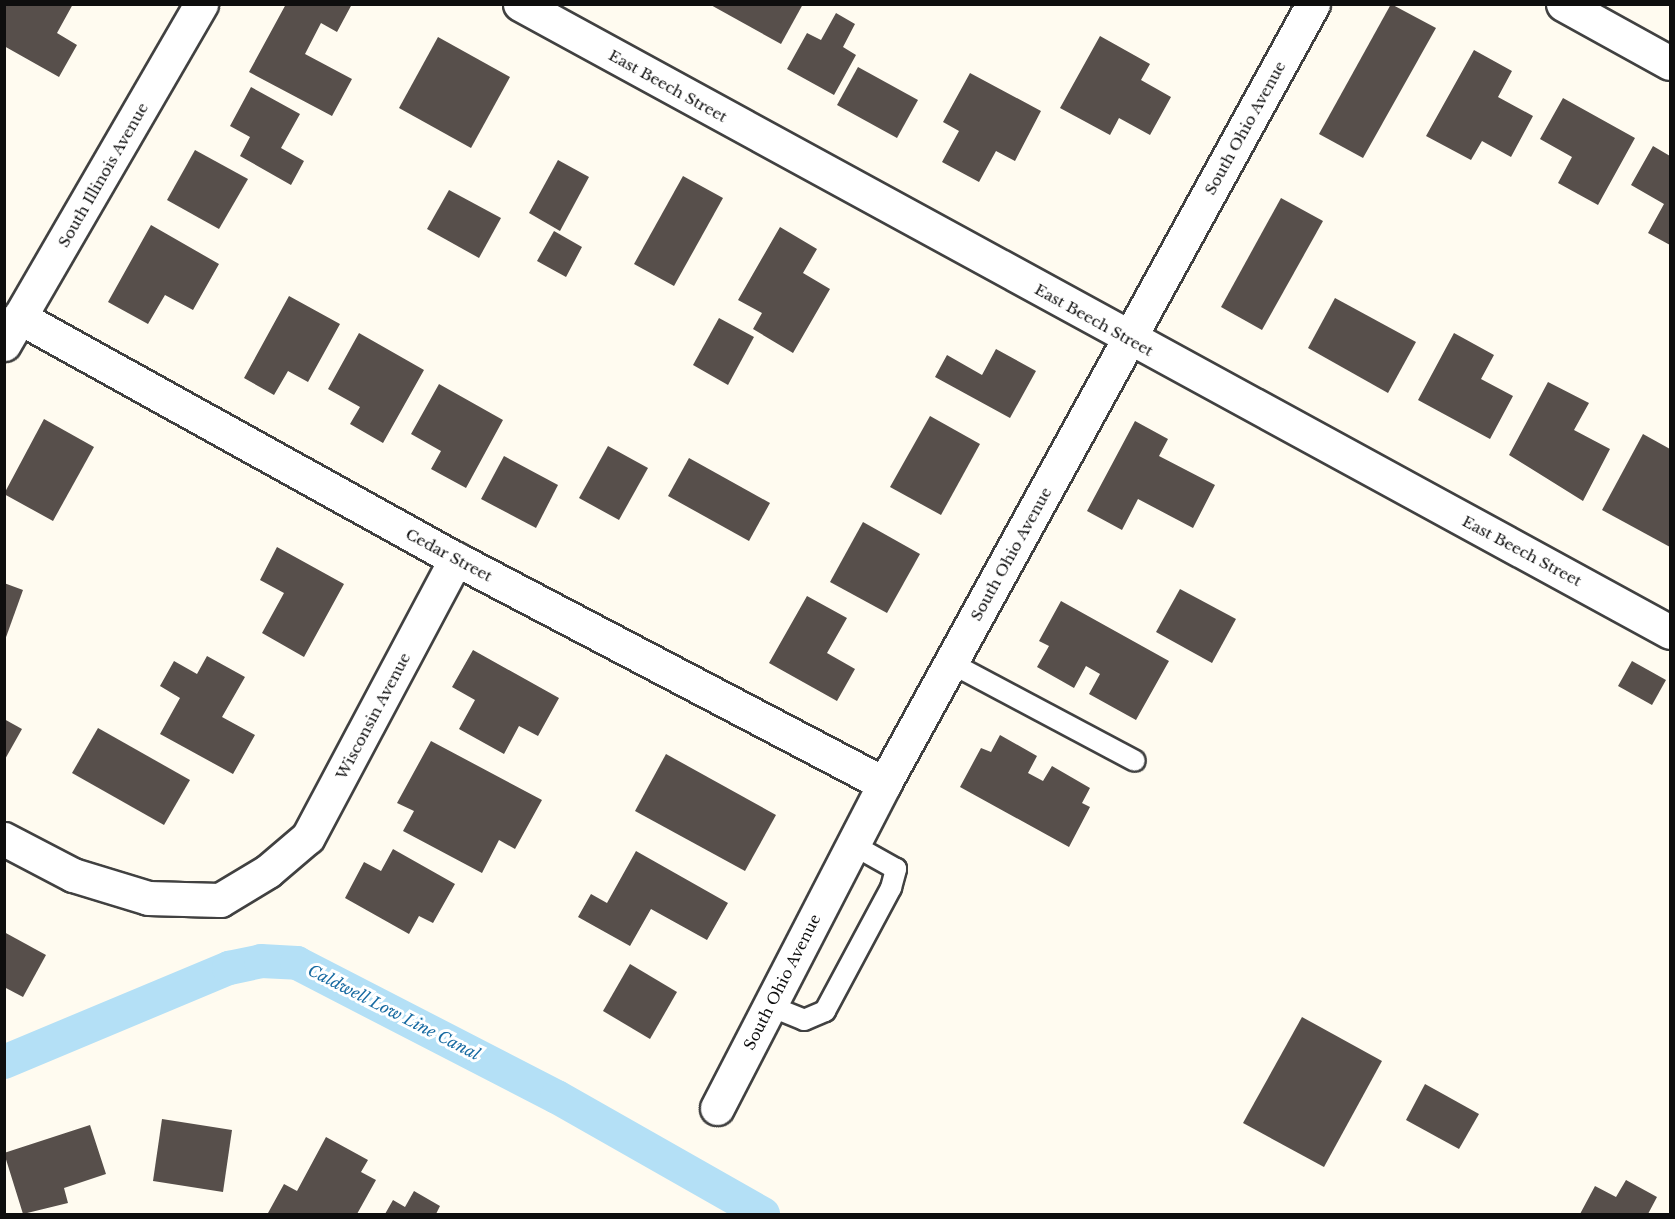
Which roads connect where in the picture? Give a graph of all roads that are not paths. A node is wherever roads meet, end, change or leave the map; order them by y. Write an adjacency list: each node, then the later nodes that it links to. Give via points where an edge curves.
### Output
1 (201, 4): 6 (street, South Illinois Avenue)
2 (520, 4): 7 (street, East Beech Street)
3 (1313, 4): 7 (street, South Ohio Avenue)
4 (1563, 4): 5 (street)
5 (1671, 63)
6 (12, 331): 8 (street, Cedar Street)
7 (1130, 340): 9 (street, East Beech Street); 10 (street, South Ohio Avenue)
8 (456, 559): 12 (street, Cedar Street); 13 (street, Wisconsin Avenue, via 308,837 278,863 220,900 148,898 73,875)
9 (1671, 632)
10 (951, 663): 11 (lane); 12 (street, South Ohio Avenue)
11 (1135, 761)
12 (884, 784): 14 (street, South Ohio Avenue)
13 (4, 839)
14 (853, 845): 15 (street, South Ohio Avenue); 15 (lane, via 896,869 891,888 825,1011 804,1020)
15 (770, 1006): 16 (street, South Ohio Avenue)
16 (717, 1108)

